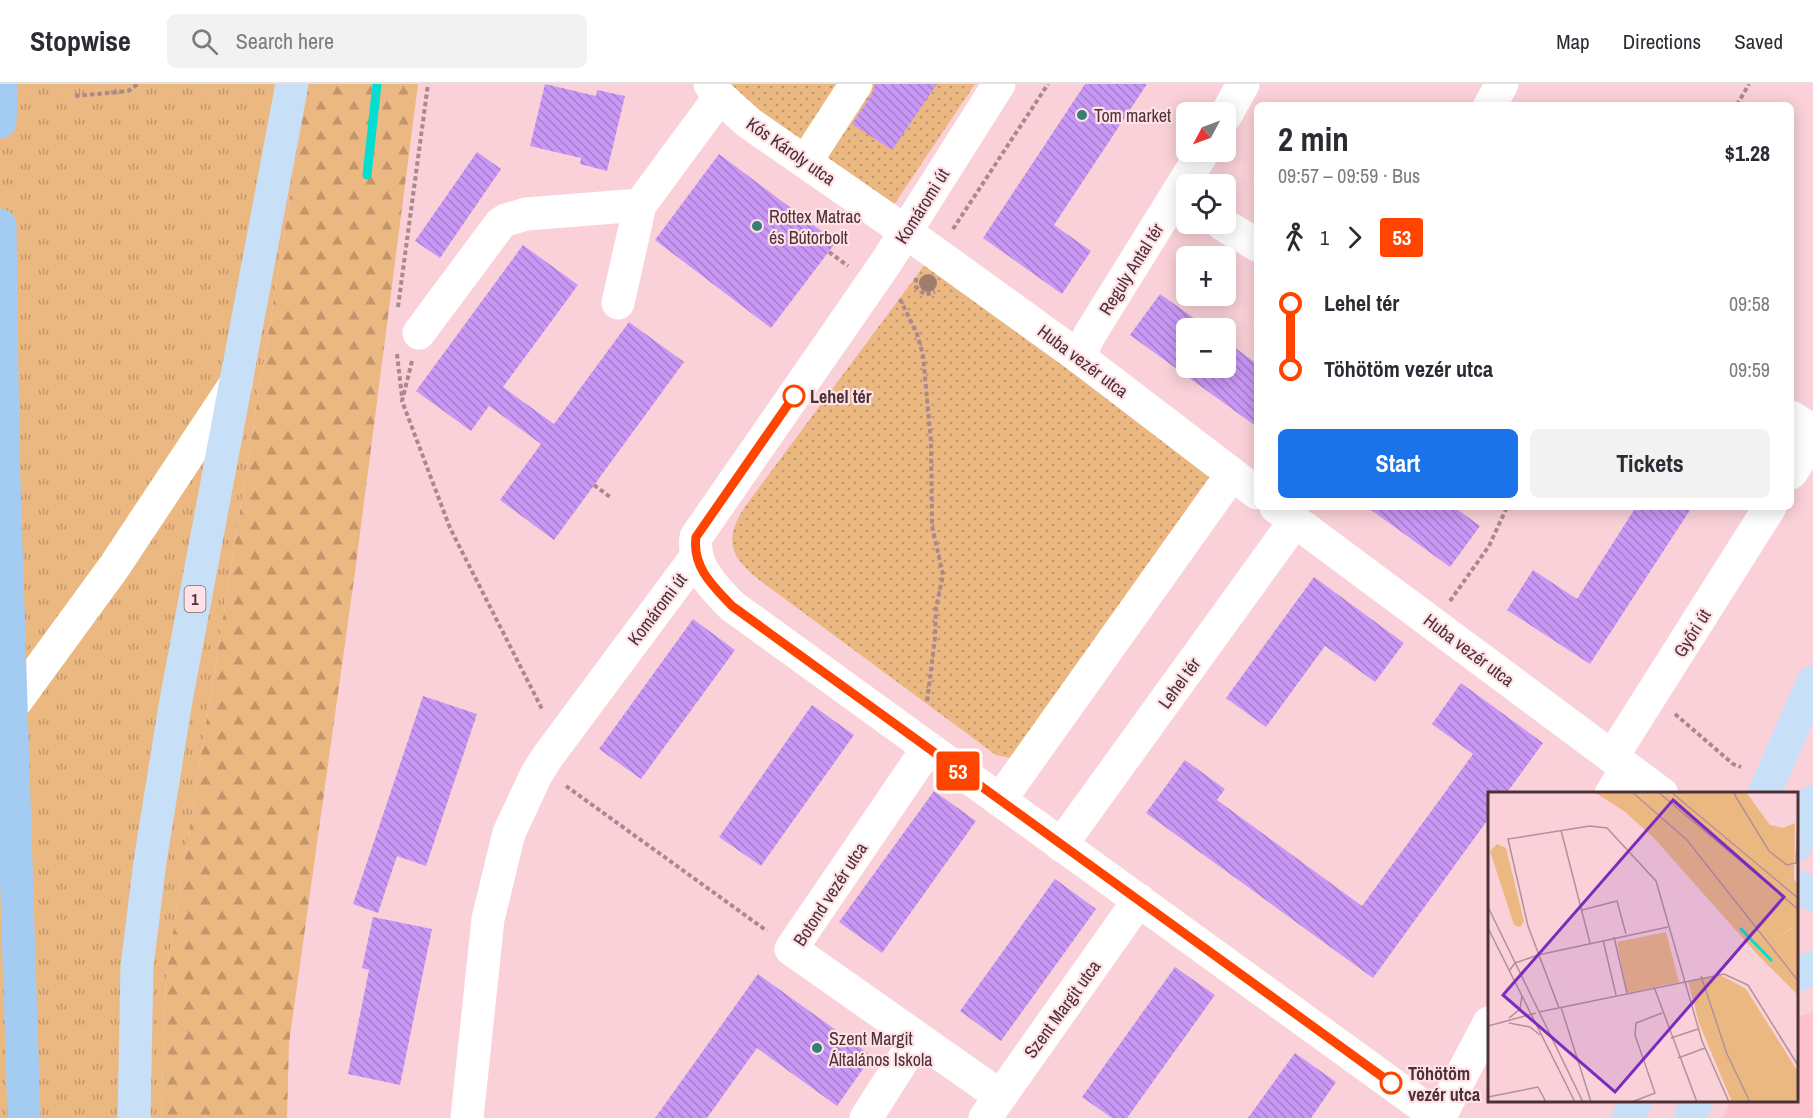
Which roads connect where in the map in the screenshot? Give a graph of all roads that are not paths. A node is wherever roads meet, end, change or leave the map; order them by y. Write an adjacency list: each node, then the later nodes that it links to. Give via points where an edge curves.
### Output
1 (1, 84): 10 (highway)
2 (292, 84): 21 (main road, 1)
3 (856, 84): 11 (street)
4 (999, 84): 15 (street, Komáromi út)
5 (1243, 84): 8 (street)
6 (1502, 84): 9 (street)
7 (712, 95): 11 (street, Kós Károly utca, via 717,94 749,123); 12 (street)
8 (1233, 102)
9 (1492, 102)
10 (0, 122)
11 (806, 161): 15 (street, Kós Károly utca)
12 (640, 205): 18 (street); 19 (street, via 526,214 506,220)
13 (1176, 206): 20 (street, Reguly Antal tér, via 1090,334)
14 (0, 225): 31 (highway)
15 (906, 232): 20 (street, Huba vezér utca); 29 (street, Komáromi út, via 696,537)
16 (1236, 232): 17 (street)
17 (1254, 243)
18 (618, 303)
19 (408, 339)
20 (1079, 357): 26 (street, Huba vezér utca)
21 (236, 383): 31 (street, via 114,567); 51 (main road, 1, via 150,862 138,966)
22 (1794, 419): 23 (street)
23 (1813, 431)
24 (1813, 438): 25 (street)
25 (1794, 468)
26 (1244, 483): 36 (street)
27 (1768, 510): 33 (street, Győri út, via 1651,698)
28 (1286, 514): 33 (street, Huba vezér utca, via 1432,622); 39 (street, Lehel tér)
29 (696, 557): 32 (street, via 707,579 732,606); 52 (street, Komáromi út, via 558,741 536,775 509,834 488,919)
30 (1813, 682): 35 (main road)
31 (11, 708): 50 (highway)
32 (928, 748): 36 (street); 46 (street, Botond vezér utca, via 791,949)
33 (1617, 773): 34 (street, Huba vezér utca)
34 (1658, 792)
35 (1765, 792)
36 (1000, 800): 39 (street)
37 (1813, 802): 38 (main road)
38 (1798, 842)
39 (1061, 845): 42 (street)
40 (1798, 886): 41 (main road)
41 (1813, 895)
42 (1139, 900): 49 (street, Szent Margit utca); 54 (street)
43 (1813, 967): 44 (main road)
44 (1798, 975)
45 (1488, 1025): 54 (street)
46 (917, 1038): 49 (street, Botond vezér utca); 53 (street)
47 (1634, 1103): 55 (main road)
48 (1695, 1103): 56 (main road)
49 (992, 1107)
50 (24, 1118)
51 (134, 1118)
52 (467, 1118)
53 (866, 1118)
54 (1439, 1118)
55 (1628, 1118)
56 (1690, 1118)

